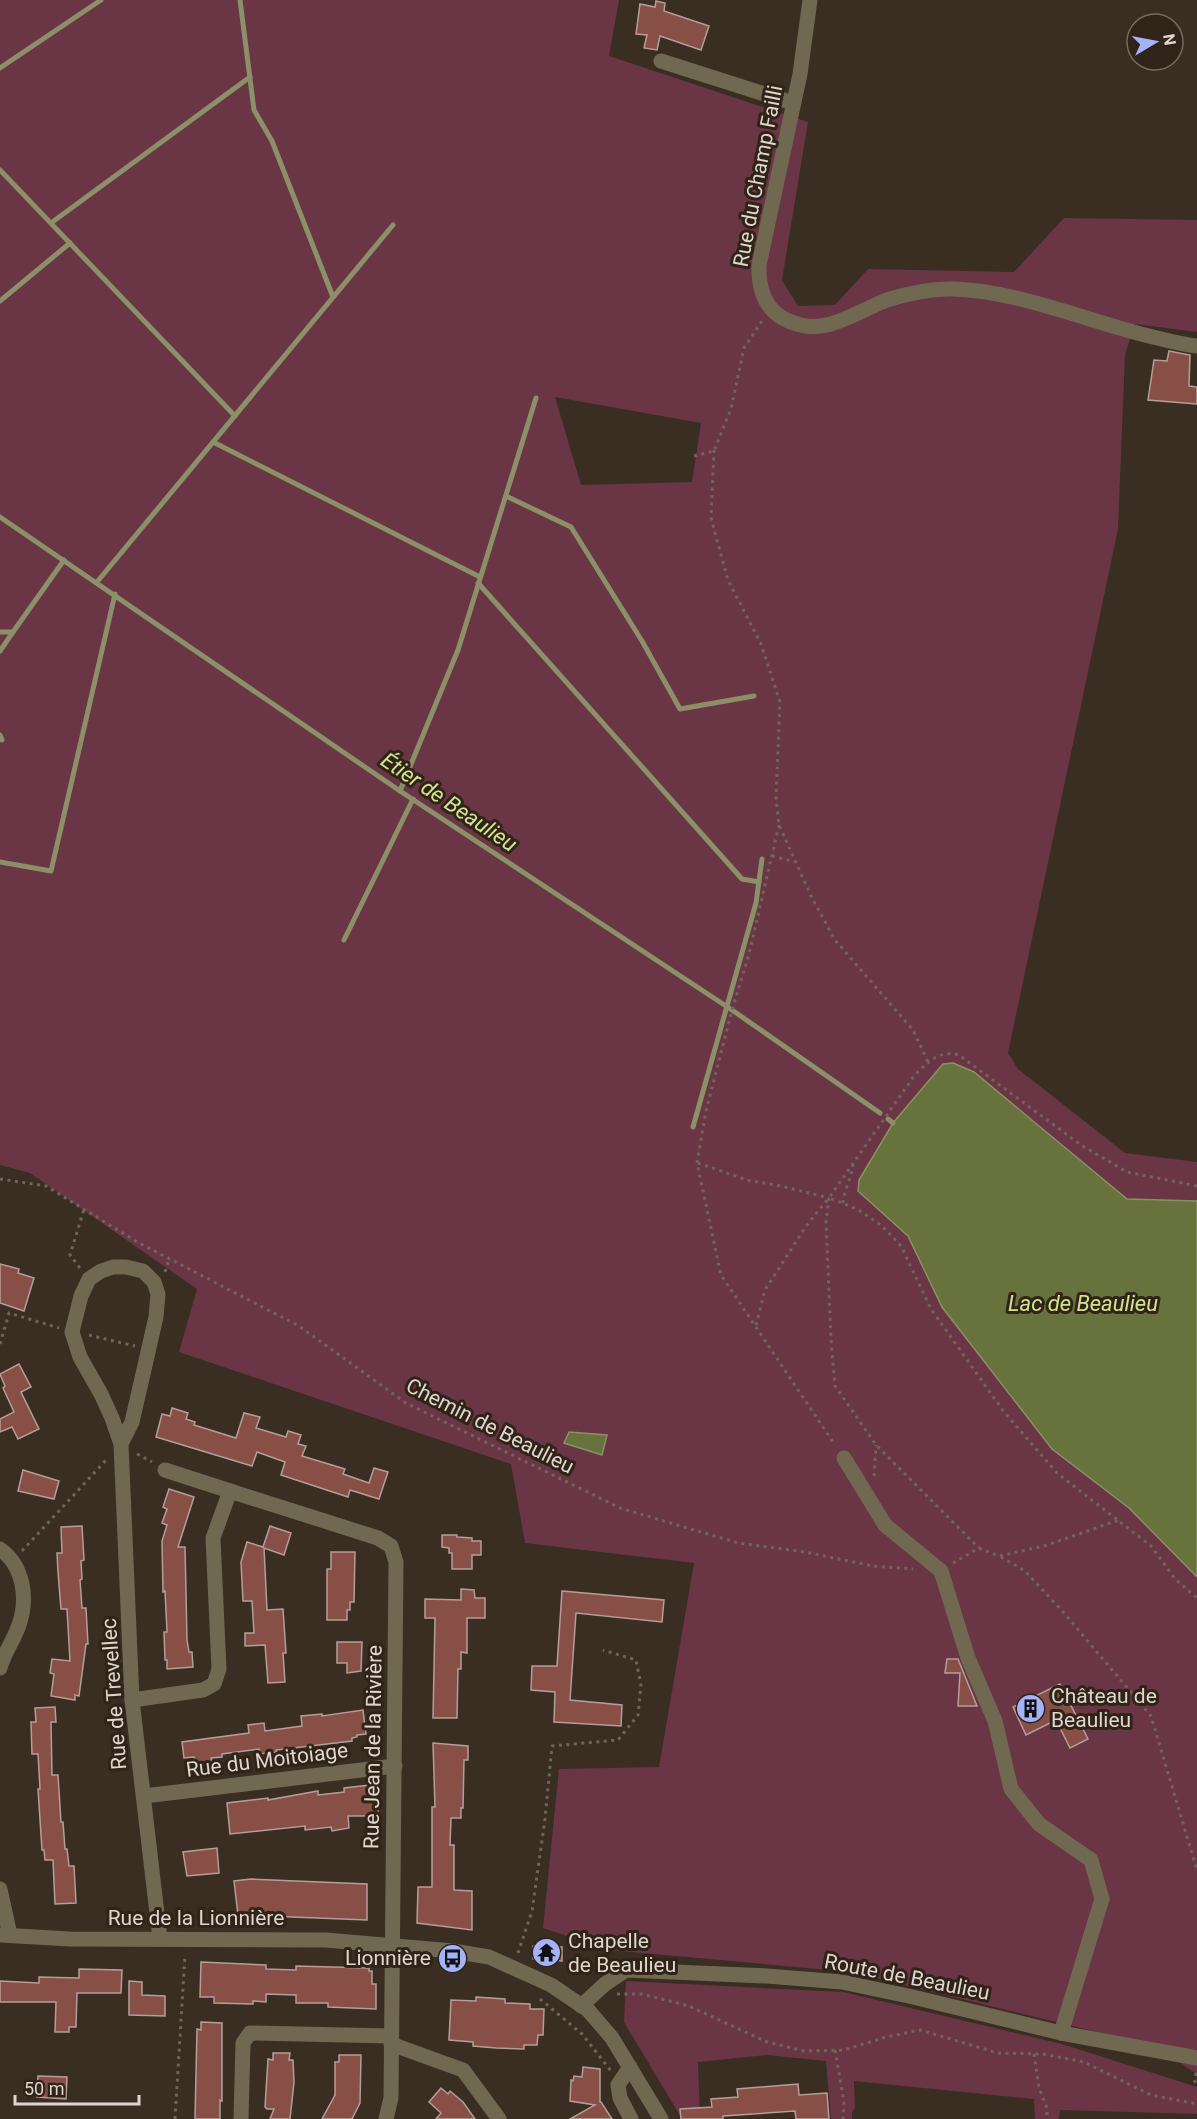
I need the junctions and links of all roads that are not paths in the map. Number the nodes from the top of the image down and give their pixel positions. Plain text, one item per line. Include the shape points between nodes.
1 (810, 0) edge
2 (661, 61) dead end
3 (793, 103) junction
4 (1197, 346) edge
5 (121, 1444) junction
6 (844, 1458) road end
7 (165, 1470) road end
8 (230, 1491) junction
9 (0, 1549) edge
10 (0, 1668) edge
11 (132, 1700) junction
12 (395, 1766) junction
13 (144, 1796) junction
14 (0, 1888) edge
15 (5, 1935) edge
16 (160, 1939) junction
17 (392, 1945) junction
18 (581, 2006) junction
19 (1061, 2033) junction
20 (391, 2040) junction
21 (1197, 2058) edge
22 (630, 2067) junction
23 (241, 2119) edge
24 (386, 2119) edge
25 (499, 2119) edge
26 (631, 2119) edge
27 (661, 2119) edge

1 - 3 street, Rue du Champ Failli
2 - 3 street
3 - 4 street, Rue du Champ Failli via 758,280 770,309 791,322 824,325 915,292 968,289
5 - 5 street, Rue de Trevellec via 132,1422 158,1294 144,1271 126,1266 112,1267 89,1279 72,1332
5 - 11 street, Rue de Trevellec
6 - 19 street via 885,1525 941,1571 968,1658 995,1721 1011,1789 1039,1824 1091,1860 1102,1899
7 - 8 street, Rue Jean de la Rivière
8 - 11 street via 213,1538 219,1669 214,1684 203,1690
8 - 12 street, Rue Jean de la Rivière via 378,1538 391,1546 396,1562
9 - 10 street via 10,1556 22,1580 24,1605 19,1627
11 - 13 street, Rue de Trevellec
12 - 13 street, Rue du Moitoiage
12 - 17 street, Rue Jean de la Rivière
13 - 16 street, Rue de Trevellec
14 - 15 street
15 - 16 street, Rue de la Lionnière
16 - 17 street, Rue de la Lionnière via 326,1940
17 - 18 street, Rue de la Lionnière via 489,1957 551,1984
17 - 20 street, Rue Jean de la Rivière
18 - 19 street, Route de Beaulieu via 626,1970 767,1976 842,1982
18 - 22 street, Rue de la Lionnière via 612,2038
19 - 21 street, Route de Beaulieu
20 - 23 street via 250,2033 243,2043
20 - 24 street, Rue Jean de la Rivière via 391,2098
20 - 25 street via 464,2070
22 - 26 street via 618,2085
22 - 27 street, Rue de la Lionnière

